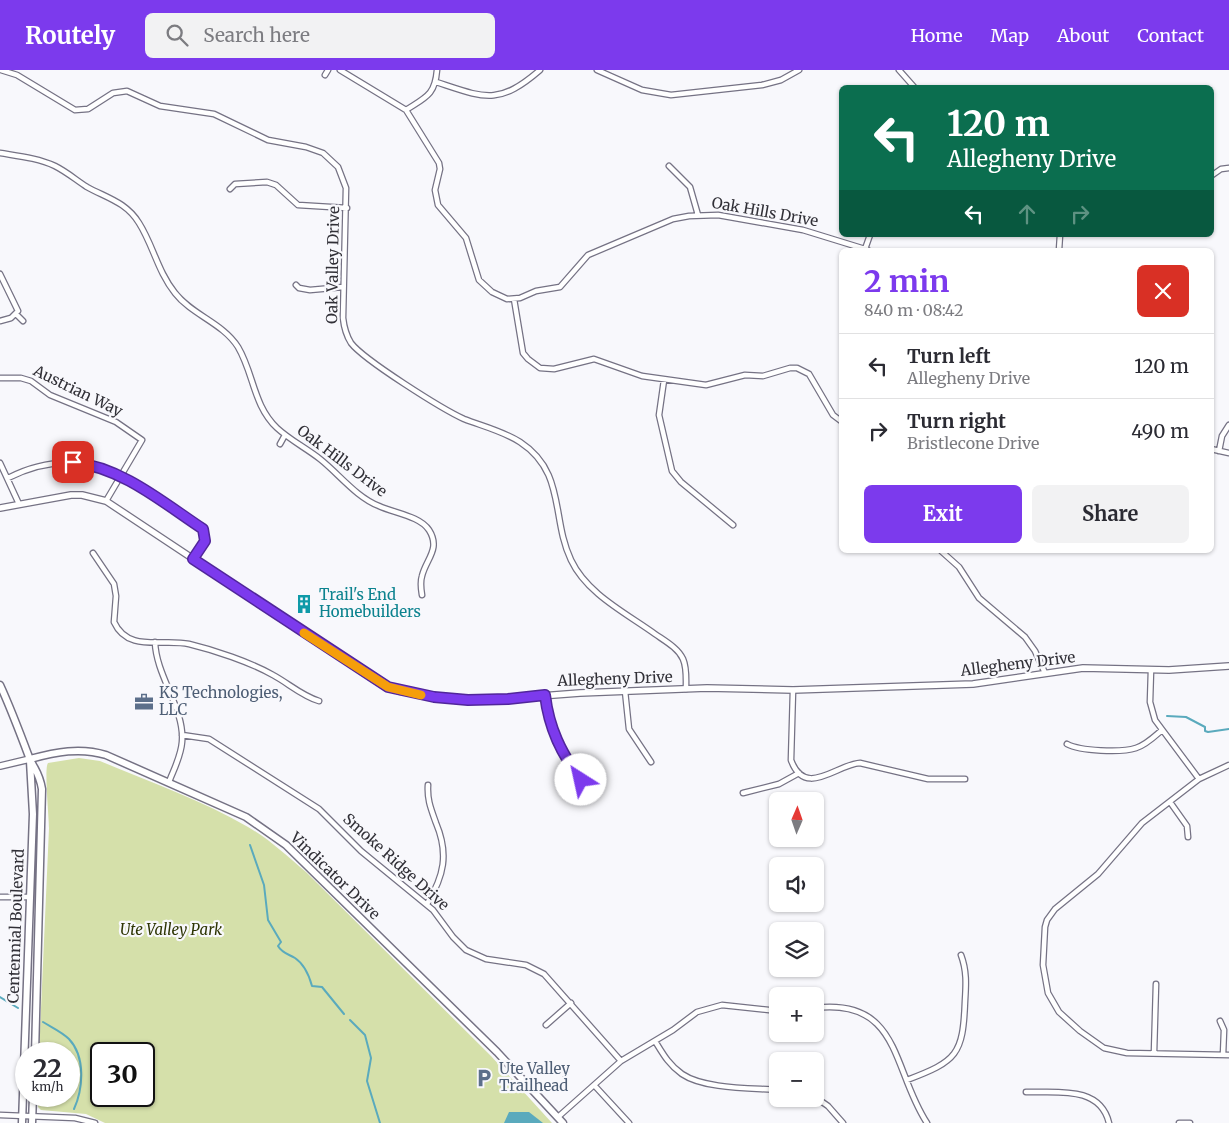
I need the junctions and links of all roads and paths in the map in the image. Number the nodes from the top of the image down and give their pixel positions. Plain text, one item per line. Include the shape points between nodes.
1 (1, 70) edge
2 (328, 70) edge
3 (340, 70) edge
4 (437, 70) edge
5 (540, 70) edge
6 (597, 70) edge
7 (799, 70) edge
8 (899, 70) edge
9 (325, 75) dead end
10 (436, 82) junction
11 (912, 85) edge
12 (406, 110) junction
13 (0, 153) edge
14 (669, 166) dead end
15 (1229, 168) edge
16 (1214, 174) edge
17 (230, 189) dead end
18 (347, 208) junction
19 (698, 214) junction
20 (864, 248) edge
21 (0, 274) edge
22 (296, 285) dead end
23 (343, 287) junction
24 (514, 299) junction
25 (16, 314) junction
26 (0, 321) edge
27 (23, 321) dead end
28 (0, 378) edge
29 (664, 380) junction
30 (839, 420) edge
31 (1229, 425) edge
32 (285, 434) junction
33 (280, 444) dead end
34 (1214, 449) edge
35 (1219, 450) junction
36 (1229, 453) edge
37 (0, 463) edge
38 (121, 475) junction
39 (8, 478) junction
40 (106, 501) junction
41 (18, 504) junction
42 (0, 508) edge
43 (733, 525) dead end
44 (93, 553) dead end
45 (943, 553) edge
46 (193, 559) junction
47 (422, 595) dead end
48 (155, 642) junction
49 (1229, 666) edge
50 (1151, 670) junction
51 (1045, 673) junction
52 (0, 685) edge
53 (686, 689) junction
54 (793, 690) junction
55 (625, 691) junction
56 (545, 695) junction
57 (319, 701) dead end
58 (1162, 730) junction
59 (182, 735) junction
60 (1067, 744) dead end
61 (30, 759) junction
62 (651, 762) dead end
63 (1229, 765) edge
64 (0, 766) edge
65 (799, 773) junction
66 (1199, 779) junction
67 (581, 780) dead end
68 (965, 780) dead end
69 (169, 782) junction
70 (428, 785) dead end
71 (743, 793) dead end
72 (1170, 802) junction
73 (1188, 837) dead end
74 (0, 897) edge
75 (30, 897) junction
76 (427, 904) junction
77 (961, 955) dead end
78 (1156, 984) dead end
79 (571, 1003) junction
80 (824, 1008) edge
81 (769, 1010) edge
82 (1220, 1021) dead end
83 (546, 1025) dead end
84 (655, 1041) junction
85 (35, 1042) edge
86 (1154, 1053) junction
87 (1223, 1055) junction
88 (1229, 1055) edge
89 (621, 1061) junction
90 (907, 1080) junction
91 (594, 1085) junction
92 (769, 1089) edge
93 (1026, 1092) dead end
94 (824, 1103) edge
95 (32, 1107) edge
96 (0, 1114) edge
97 (22, 1115) junction
98 (32, 1115) junction
99 (558, 1117) junction
100 (22, 1123) edge
101 (32, 1123) edge
102 (95, 1123) edge
103 (563, 1123) edge
104 (629, 1123) edge
105 (843, 1123) edge
106 (927, 1123) edge
107 (1109, 1123) edge
108 (1179, 1123) edge
109 (1190, 1123) edge

1 - 18 street, Oak Valley Drive via 25,79 75,110 88,109 113,93 127,90 160,106 214,114 268,140 314,149 338,167 346,188
2 - 9 street
3 - 12 street
4 - 10 street
5 - 10 street via 516,89 497,96 472,94
6 - 7 street via 642,90 671,95 767,84
8 - 11 street
10 - 12 street via 428,96
12 - 24 street via 439,163 435,198 441,212 466,238 479,280 492,292
13 - 32 street, Oak Hills Drive via 53,165 86,186 116,199 132,213 144,231 162,275 182,302 233,341 246,364 261,408
14 - 19 street via 690,187
15 - 16 street
17 - 18 street via 235,184 267,182 276,185 304,207
18 - 23 street, Oak Valley Drive
19 - 20 street, Oak Hills Drive via 718,214 803,230
19 - 24 street, Oak Hills Drive via 673,220 588,255 560,287
21 - 25 street via 18,310
22 - 23 street via 310,290
23 - 53 street, Oak Valley Drive via 345,332 358,351 440,406 511,437 538,457 553,484 566,550 575,568 597,593 676,650 686,667
24 - 29 street via 521,344 528,359 540,368 554,369 594,359 634,374
25 - 26 street
25 - 27 street
28 - 38 street, Austrian Way via 21,378 31,382 61,400 116,422 142,440
29 - 30 street via 706,385 745,375 763,376 797,368 809,374 833,415
29 - 43 street via 659,415 672,471
31 - 35 street
32 - 33 street, Oak Hills Drive
32 - 47 street, Oak Hills Drive via 367,500 428,528 434,547 422,575
34 - 35 street
35 - 36 street
37 - 39 street
38 - 39 street via 90,464 55,462
38 - 40 street
38 - 46 street via 203,529 205,541
39 - 41 street
40 - 41 street, Allegheny Drive via 76,495
40 - 46 street, Allegheny Drive
41 - 42 street, Allegheny Drive
44 - 48 street via 114,584 113,617 117,628 133,641
45 - 51 street via 955,563 979,598 1025,637
46 - 56 street, Allegheny Drive via 388,687 468,700
48 - 57 street via 192,645 255,667 308,698
48 - 59 street via 157,659
49 - 50 street, Allegheny Drive
50 - 51 street, Allegheny Drive via 1083,668
50 - 58 street via 1151,710
51 - 54 street, Allegheny Drive via 973,684
52 - 61 main road, Centennial Boulevard
53 - 54 street, Allegheny Drive
53 - 55 street, Allegheny Drive
54 - 65 street via 791,754
55 - 56 street, Allegheny Drive
55 - 62 street via 628,729
56 - 67 street via 556,743
58 - 60 street via 1143,745 1130,750 1076,749
58 - 66 street
59 - 69 street via 178,759
59 - 76 street, Smoke Ridge Drive via 209,739 318,809 361,851
61 - 64 street
61 - 69 main road, Vindicator Drive via 69,751 90,751
61 - 75 main road, Centennial Boulevard via 33,814
61 - 85 main road, Centennial Boulevard via 39,772 43,814
63 - 66 street
65 - 68 street via 817,779 860,763 928,778
65 - 71 street via 779,784
66 - 72 street
69 - 99 main road, Vindicator Drive via 246,817 286,845 497,1052
70 - 76 street via 427,798 443,842 444,861 441,879
72 - 73 street via 1187,826
72 - 86 street via 1142,823 1098,874 1055,908 1047,920 1043,965 1048,993 1067,1020 1104,1048 1127,1053
74 - 75 street
75 - 97 main road, Centennial Boulevard
76 - 79 street, Smoke Ridge Drive via 466,950 486,959 536,969 551,979
77 - 90 street via 966,969 964,1032 959,1046 941,1066
78 - 86 street
79 - 83 street
79 - 89 street, Smoke Ridge Drive
80 - 90 street via 846,1008 874,1020 888,1035
81 - 84 street via 714,1006 697,1012
82 - 87 street via 1224,1030
84 - 89 street
84 - 92 street via 670,1064 696,1081
86 - 87 street
87 - 88 street
89 - 91 street
90 - 106 street
91 - 99 street
91 - 104 street
93 - 107 street via 1086,1095 1099,1104
94 - 105 street
95 - 98 main road
96 - 97 street
97 - 98 street
97 - 100 main road, Centennial Boulevard
98 - 101 main road
98 - 102 street
99 - 103 main road, Vindicator Drive
108 - 109 street

